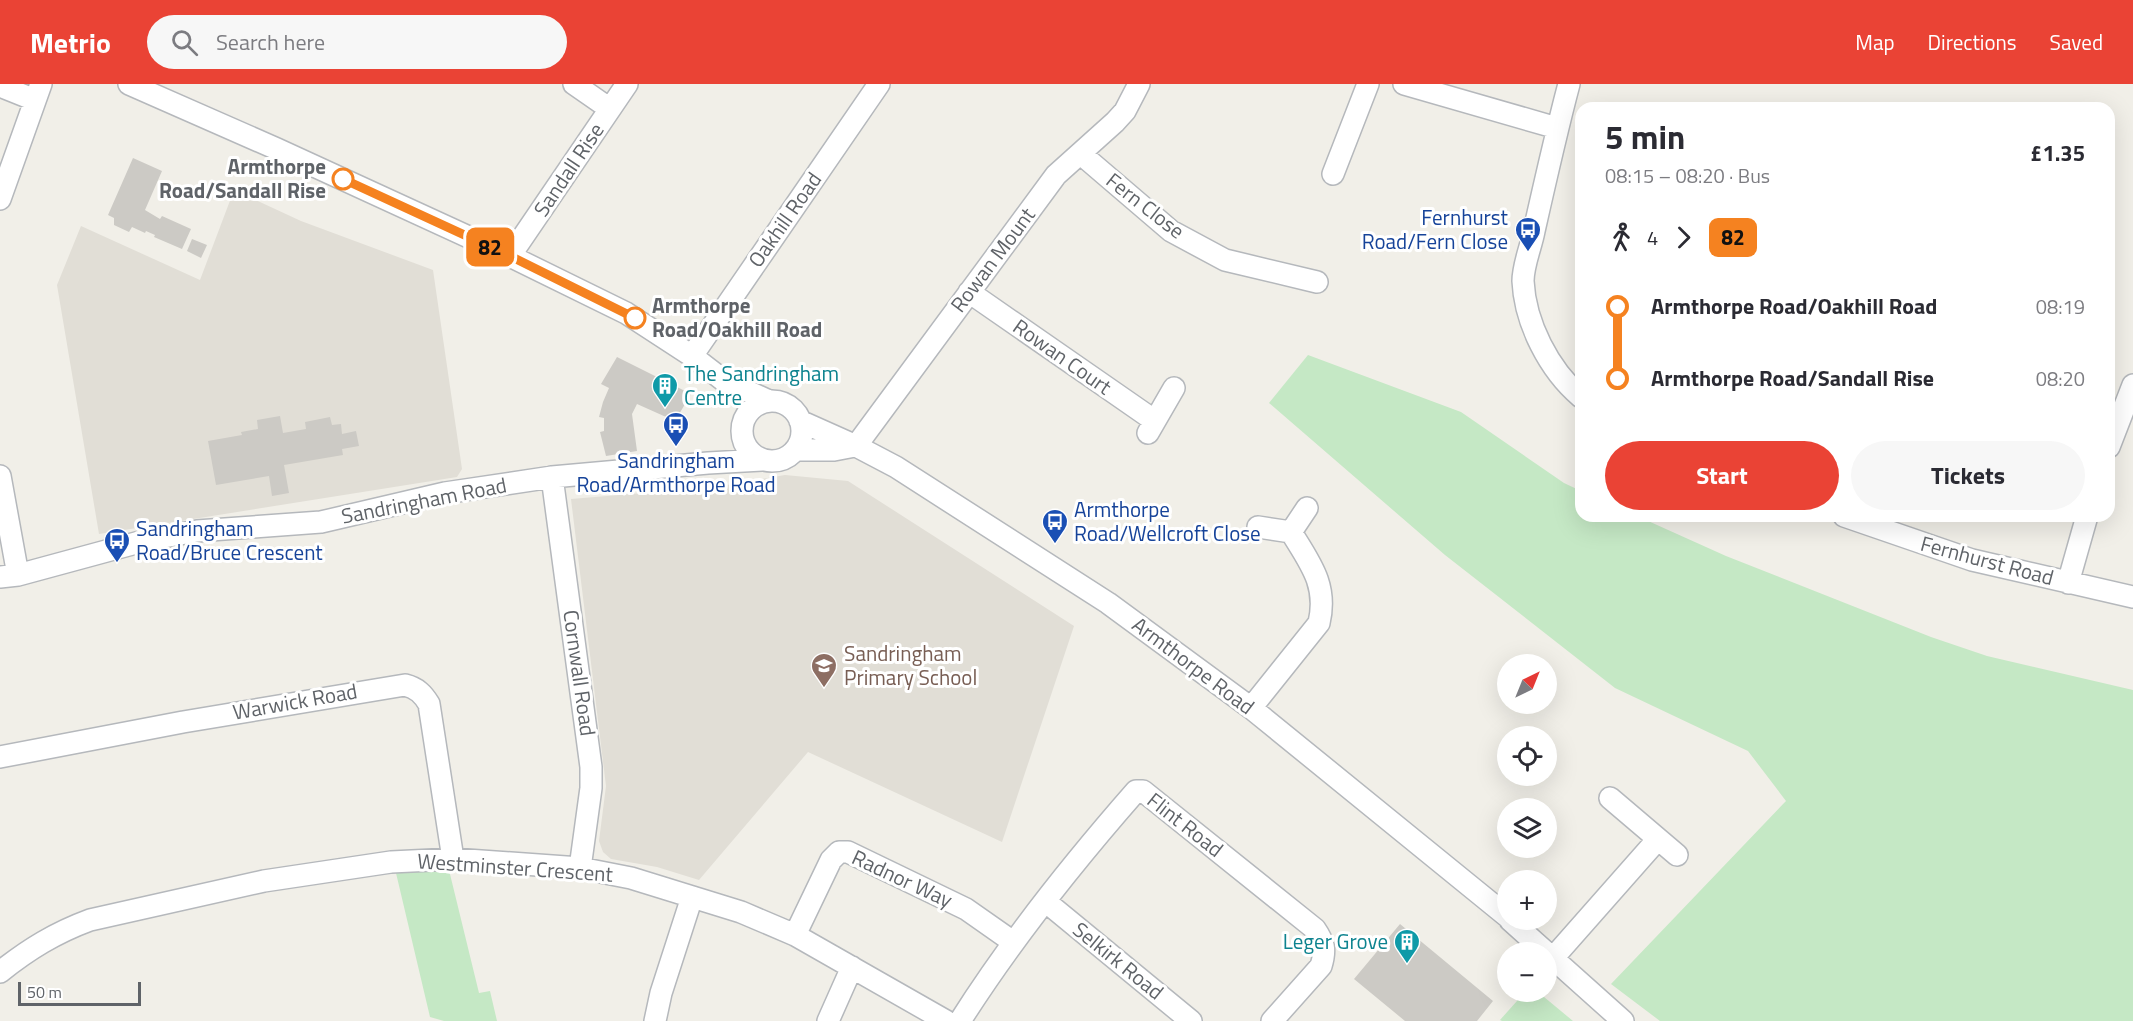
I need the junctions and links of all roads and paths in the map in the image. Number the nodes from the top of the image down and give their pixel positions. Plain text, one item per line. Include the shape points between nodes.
1 (129, 84) edge
2 (574, 84) edge
3 (627, 84) edge
4 (879, 84) edge
5 (1139, 84) edge
6 (1368, 84) edge
7 (1404, 84) edge
8 (1569, 84) edge
9 (0, 86) edge
10 (38, 92) edge
11 (170, 92) edge
12 (610, 109) junction
13 (1557, 129) junction
14 (1081, 154) junction
15 (1333, 174) dead end
16 (0, 199) edge
17 (510, 256) junction
18 (1317, 282) dead end
19 (969, 292) junction
20 (692, 356) junction
21 (723, 380) junction
22 (2133, 385) edge
23 (1174, 388) dead end
24 (1575, 392) edge
25 (769, 401) junction
26 (800, 421) junction
27 (742, 430) junction
28 (2115, 432) edge
29 (856, 446) junction
30 (795, 450) junction
31 (762, 460) junction
32 (708, 463) junction
33 (0, 476) edge
34 (552, 477) junction
35 (1307, 508) dead end
36 (1879, 522) edge
37 (2085, 522) edge
38 (1897, 525) edge
39 (1258, 527) dead end
40 (1291, 532) junction
41 (9, 576) edge
42 (2068, 583) junction
43 (2133, 597) edge
44 (1251, 708) junction
45 (0, 757) edge
46 (1610, 798) dead end
47 (1658, 839) junction
48 (1677, 855) dead end
49 (453, 859) junction
50 (580, 868) junction
51 (692, 897) junction
52 (1045, 901) junction
53 (1497, 908) edge
54 (1522, 930) edge
55 (795, 935) junction
56 (1012, 942) junction
57 (1535, 942) edge
58 (1557, 953) edge
59 (1557, 962) edge
60 (852, 967) junction
61 (0, 972) edge
62 (655, 1021) edge
63 (828, 1021) edge
64 (946, 1021) edge
65 (960, 1021) edge
66 (1191, 1021) edge
67 (1272, 1021) edge
68 (1623, 1021) edge

1 - 11 street
2 - 12 street
3 - 12 street, Sandall Rise
4 - 20 street, Oakhill Road
5 - 14 street, Rowan Mount via 1125,111
6 - 15 street
7 - 13 street
8 - 13 street
9 - 10 street
10 - 16 street
11 - 17 street
12 - 17 street, Sandall Rise
13 - 24 street via 1523,278 1526,307 1534,329 1550,361
14 - 18 street, Fern Close via 1171,231 1225,260
14 - 19 street, Rowan Mount via 1056,175
17 - 20 street via 626,313
19 - 23 street, Rowan Court via 1152,427
19 - 29 street, Rowan Mount
20 - 21 street
21 - 25 street
21 - 27 street
22 - 28 street
25 - 26 street via 792,409
25 - 27 street via 747,414
26 - 29 street, Armthorpe Road
26 - 30 street via 801,434
27 - 31 street via 745,444
27 - 32 street
29 - 30 street
29 - 44 street, Armthorpe Road via 896,467 1108,603
30 - 31 street via 775,461
31 - 32 street, Sandringham Road
32 - 34 street, Sandringham Road
33 - 41 street
34 - 41 street, Sandringham Road via 445,494 321,522 197,531 147,540
34 - 50 street, Cornwall Road via 591,767
35 - 40 street
36 - 38 street, Fernhurst Road
37 - 42 street
38 - 42 street, Fernhurst Road via 1972,560
39 - 40 street
40 - 44 street via 1323,594 1321,616 1319,624
42 - 43 street, Fernhurst Road
44 - 53 street, Armthorpe Road
45 - 49 street, Warwick Road via 405,685 423,695 429,704
46 - 47 street
47 - 48 street
47 - 58 street
49 - 50 street, Westminster Crescent
49 - 61 street, Westminster Crescent via 392,862 291,876 90,920 60,931
50 - 51 street, Westminster Crescent via 631,878
51 - 55 street, Westminster Crescent
51 - 62 street
52 - 56 street, Flint Road
52 - 66 street, Selkirk Road
52 - 67 street, Flint Road via 1136,791 1143,791 1321,938 1321,966
54 - 57 street, Armthorpe Road
55 - 56 street, Radnor Way via 831,860 839,852 848,852 966,909
55 - 60 street, Westminster Crescent
56 - 65 street, Flint Road
59 - 68 street, Armthorpe Road
60 - 63 street
60 - 64 street, Westminster Crescent

